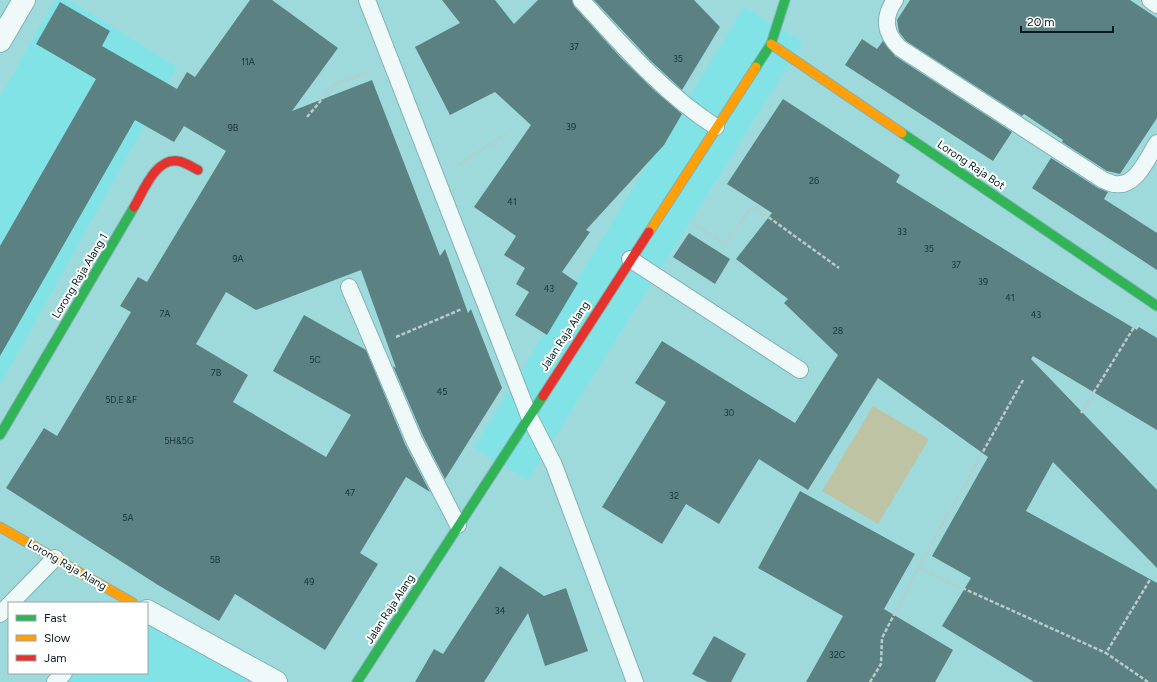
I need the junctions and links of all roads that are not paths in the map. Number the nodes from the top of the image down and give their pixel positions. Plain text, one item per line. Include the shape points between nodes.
1 (24, 0) edge
2 (367, 0) edge
3 (581, 0) edge
4 (785, 0) edge
5 (895, 0) edge
6 (1150, 0) edge
7 (1157, 5) edge
8 (0, 42) edge
9 (771, 44) junction
10 (716, 127) junction
11 (1157, 143) edge
12 (198, 170) dead end
13 (630, 259) junction
14 (350, 287) dead end
15 (1153, 304) edge
16 (800, 370) dead end
17 (529, 416) junction
18 (0, 435) edge
19 (458, 525) junction
20 (0, 527) edge
21 (55, 558) junction
22 (12, 602) edge
23 (131, 602) edge
24 (8, 606) edge
25 (148, 612) edge
26 (0, 614) edge
27 (63, 674) edge
28 (55, 682) edge
29 (276, 682) edge
30 (357, 682) edge
31 (635, 682) edge

1 - 8 street
2 - 17 lane
3 - 10 lane via 632,56 695,114
4 - 9 street, Jalan Raja Alang
5 - 11 lane via 886,21 887,30 900,48 1103,180 1115,184 1126,183 1137,176
6 - 7 lane
9 - 10 street, Jalan Raja Alang
9 - 15 street, Lorong Raja Bot
10 - 13 street, Jalan Raja Alang
12 - 18 street, Lorong Raja Alang 1 via 179,160 169,160 158,167
13 - 16 lane
13 - 17 street, Jalan Raja Alang
14 - 19 lane via 414,440
17 - 19 street, Jalan Raja Alang
17 - 31 lane via 554,465
19 - 30 street, Jalan Raja Alang
20 - 21 street, Lorong Raja Alang
21 - 22 lane
21 - 23 street, Lorong Raja Alang
24 - 26 lane
25 - 29 street, Lorong Raja Alang
27 - 28 lane

